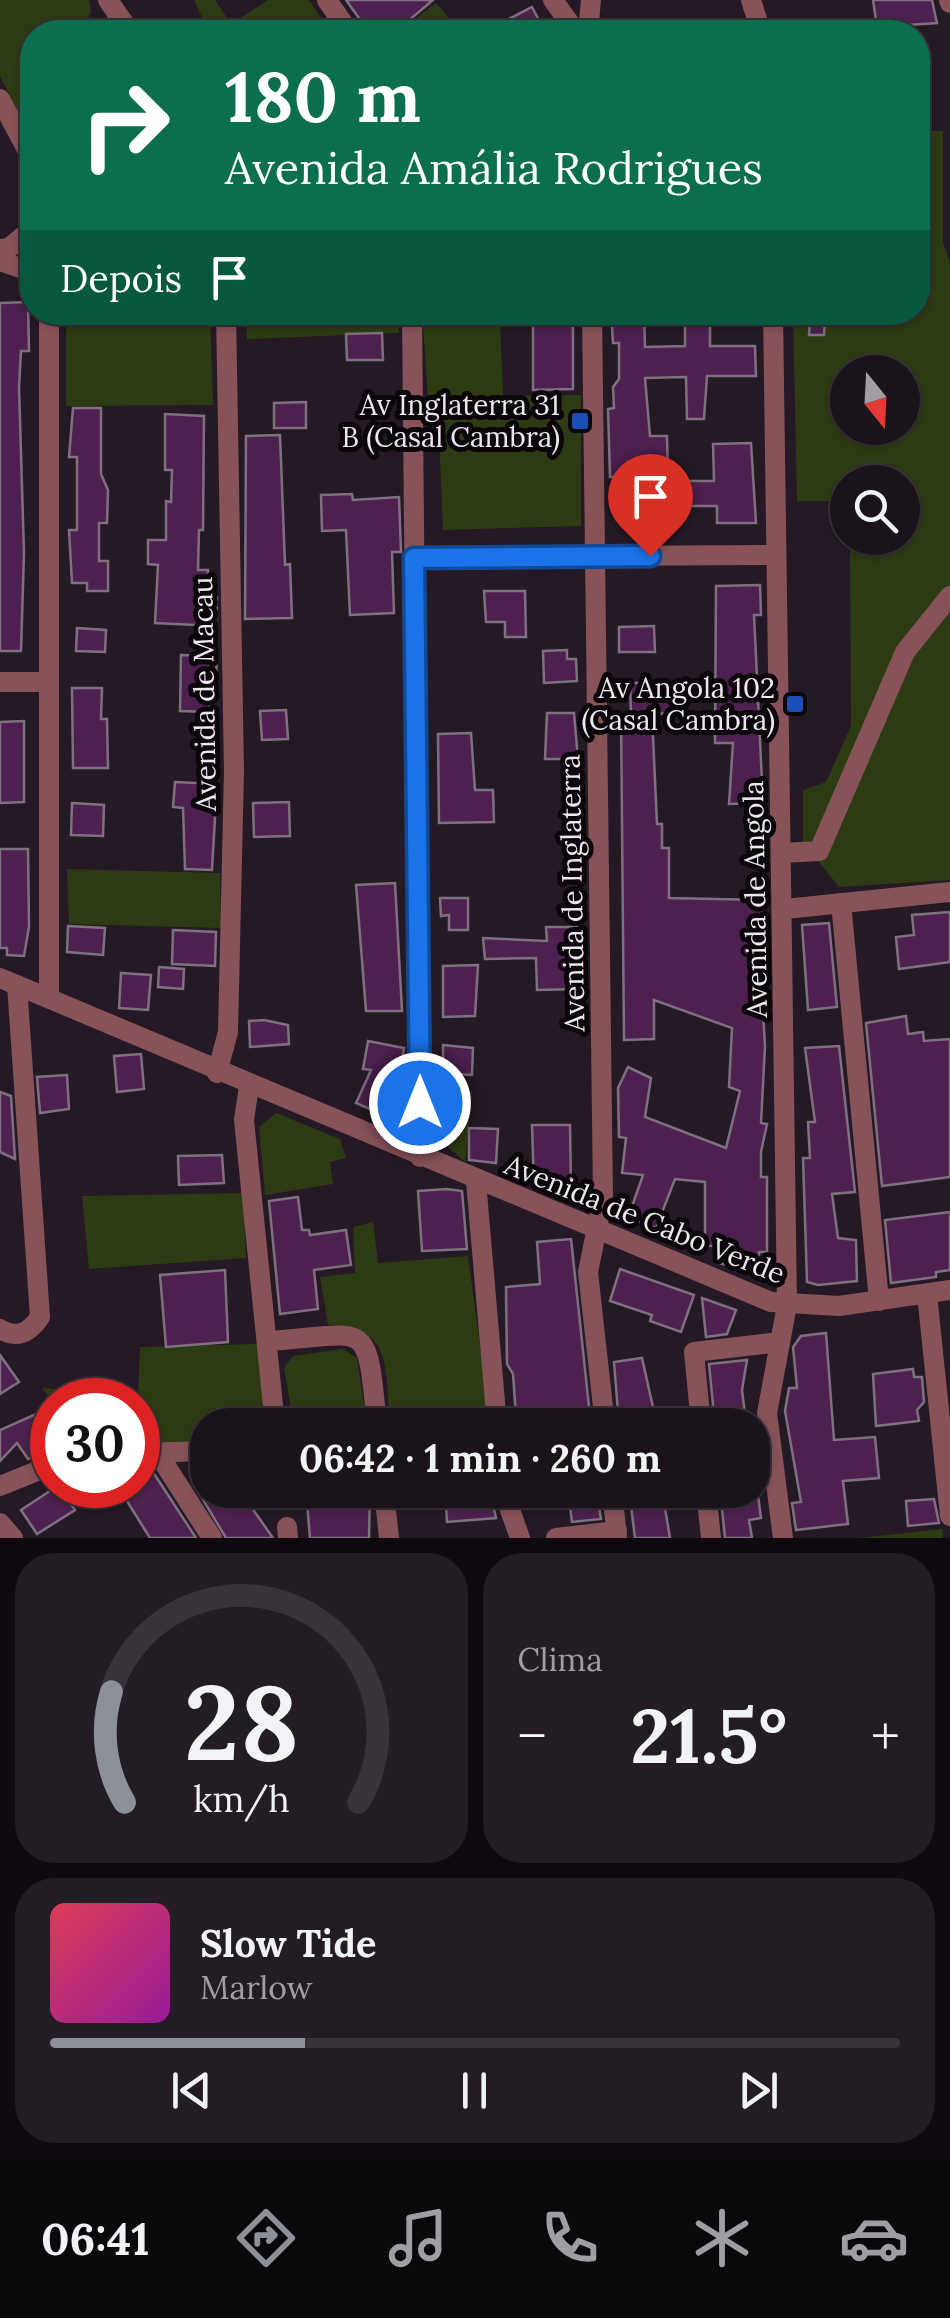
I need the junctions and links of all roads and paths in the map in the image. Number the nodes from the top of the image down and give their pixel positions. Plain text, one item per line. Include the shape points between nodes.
1 (0, 100) edge
2 (20, 137) edge
3 (49, 325) edge
4 (226, 325) edge
5 (412, 325) edge
6 (592, 325) edge
7 (772, 325) edge
8 (596, 556) junction
9 (775, 556) junction
10 (414, 558) junction
11 (950, 596) edge
12 (0, 682) edge
13 (49, 682) junction
14 (782, 853) junction
15 (950, 892) edge
16 (842, 904) junction
17 (785, 909) junction
18 (9, 982) edge
19 (49, 998) junction
20 (217, 1073) junction
21 (249, 1086) junction
22 (420, 1157) junction
23 (476, 1181) junction
24 (598, 1232) junction
25 (950, 1290) edge
26 (927, 1294) junction
27 (879, 1301) junction
28 (787, 1305) junction
29 (6, 1332) edge
30 (268, 1340) junction
31 (780, 1342) junction
32 (274, 1408) edge
33 (376, 1408) edge
34 (496, 1408) edge
35 (603, 1408) edge
36 (699, 1408) edge
37 (190, 1451) edge
38 (160, 1452) edge
39 (160, 1468) edge
40 (30, 1474) edge
41 (0, 1486) edge
42 (386, 1508) edge
43 (509, 1508) edge
44 (614, 1508) edge
45 (708, 1508) edge
46 (950, 1516) edge
47 (0, 1523) edge
48 (617, 1535) edge
49 (13, 1538) edge
50 (212, 1538) edge
51 (389, 1538) edge
52 (520, 1538) edge
53 (556, 1538) edge
54 (711, 1538) edge
55 (782, 1538) edge

1 - 2 street
3 - 13 street
4 - 20 street, Avenida de Macau via 234,771 228,1032
5 - 10 street
6 - 8 street, Avenida de Inglaterra
7 - 9 street, Avenida de Angola
8 - 9 street
8 - 10 street
8 - 24 street, Avenida de Inglaterra via 603,1198
9 - 14 street, Avenida de Angola
10 - 22 street
11 - 14 street via 906,652 819,852
12 - 13 street
13 - 19 street
14 - 17 street, Avenida de Angola
15 - 16 street
16 - 17 street
16 - 27 street
17 - 28 street, Avenida de Angola
18 - 19 street, Avenida de Cabo Verde
18 - 29 street via 40,1317 23,1334
19 - 20 street, Avenida de Cabo Verde
20 - 21 street, Avenida de Cabo Verde
21 - 22 street, Avenida de Cabo Verde
21 - 30 street via 244,1120
22 - 23 street, Avenida de Cabo Verde
23 - 24 street, Avenida de Cabo Verde
23 - 34 street
24 - 28 street, Avenida de Cabo Verde
24 - 35 street, Avenida de Inglaterra via 588,1272
25 - 26 street, Avenida de Cabo Verde
26 - 27 street, Avenida de Cabo Verde
26 - 46 street
27 - 28 street, Avenida de Cabo Verde
28 - 31 street, Avenida de Angola
30 - 32 street
30 - 33 street via 348,1334 360,1339 370,1351
31 - 36 street via 694,1352
31 - 55 street, Avenida de Angola via 767,1414
37 - 38 street
39 - 50 street
40 - 41 street
42 - 51 street
43 - 52 street
44 - 48 street
45 - 54 street
47 - 49 street
48 - 53 street

